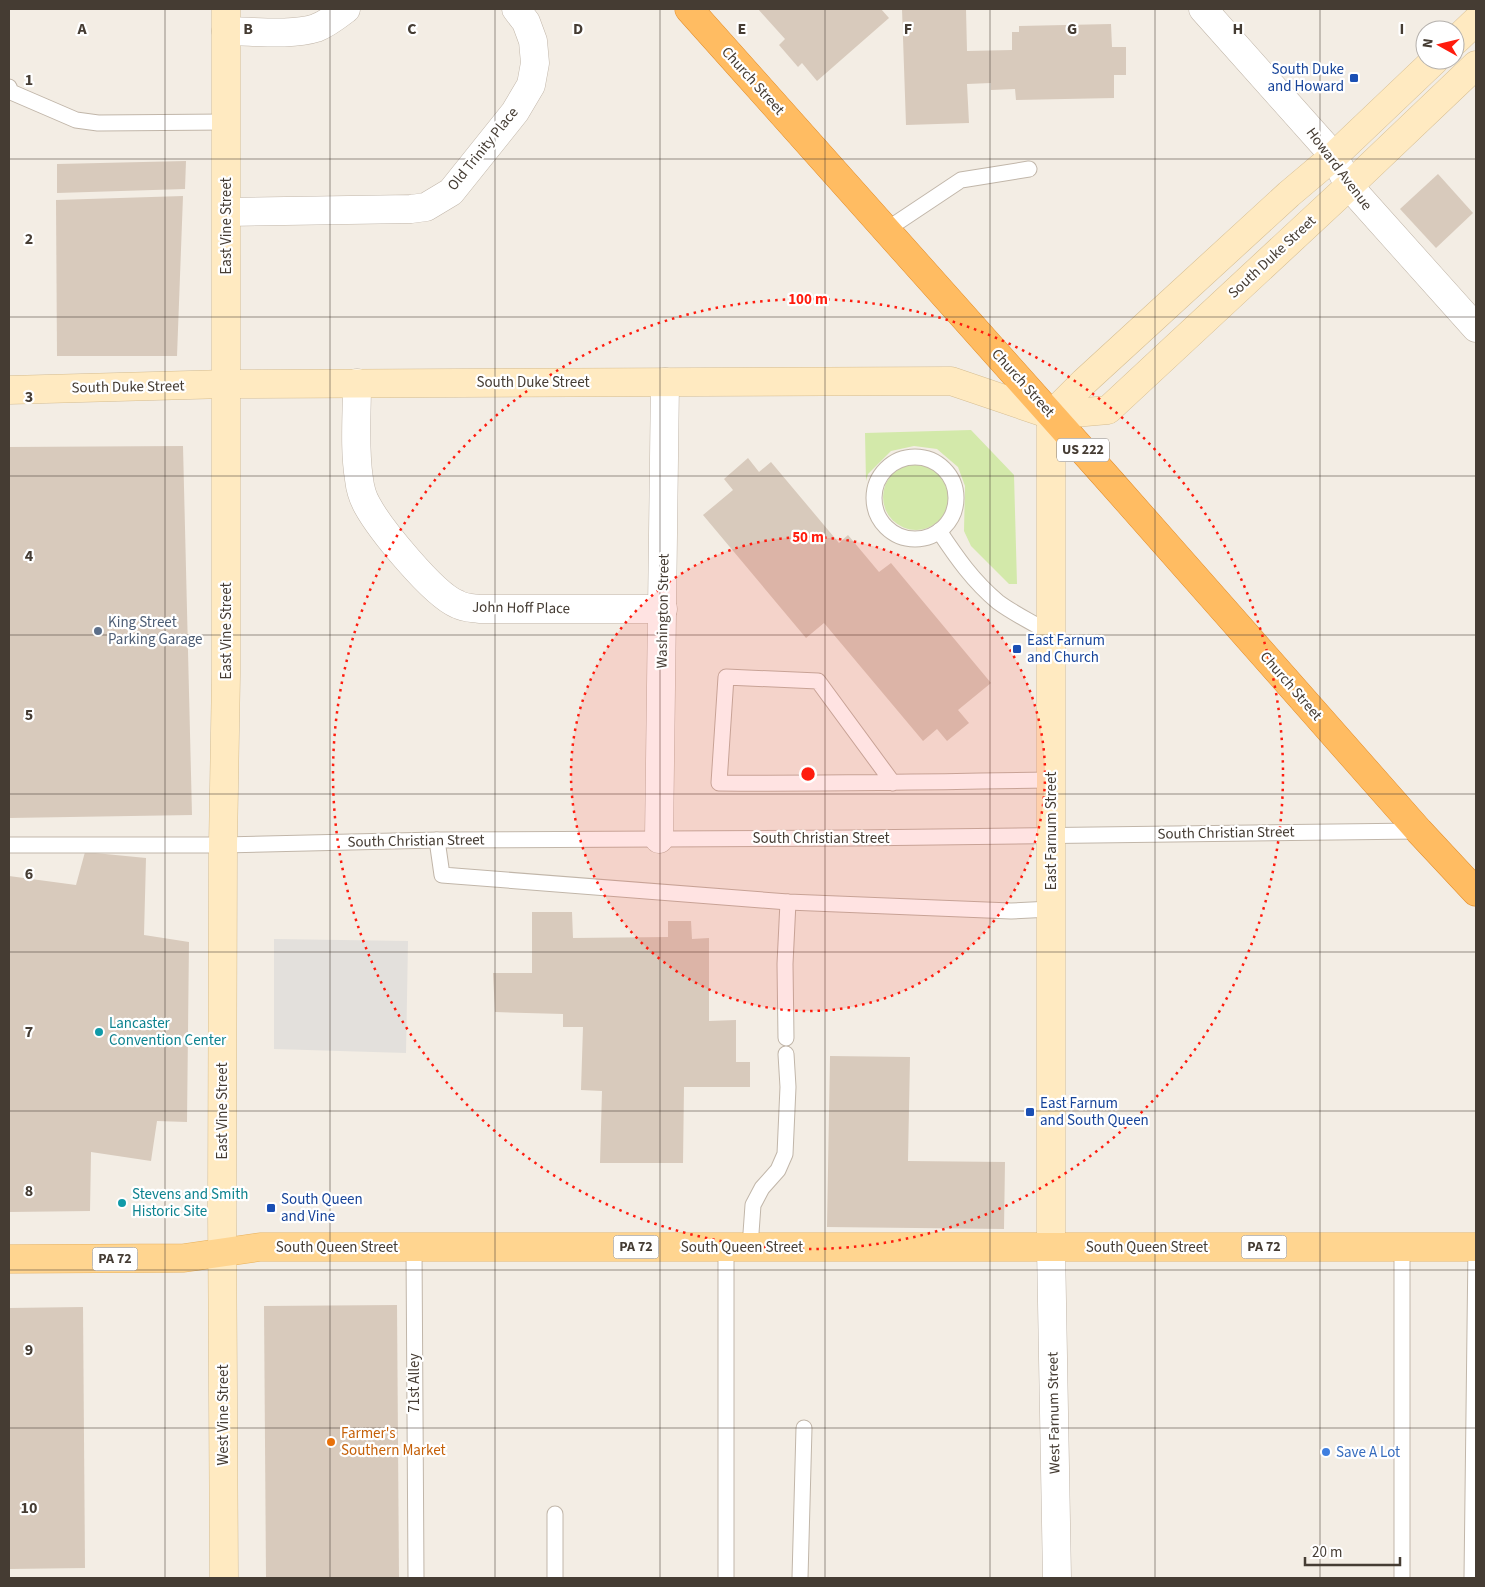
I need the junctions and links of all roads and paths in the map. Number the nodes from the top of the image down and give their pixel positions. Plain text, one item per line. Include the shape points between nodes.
1 (346, 9) edge
2 (516, 9) edge
3 (689, 9) edge
4 (1202, 9) edge
5 (226, 20) edge
6 (1476, 21) edge
7 (1465, 31) edge
8 (1476, 65) edge
9 (1424, 70) edge
10 (9, 87) edge
11 (226, 122) junction
12 (1334, 156) junction
13 (1029, 169) dead end
14 (1349, 186) junction
15 (227, 212) junction
16 (886, 230) junction
17 (1476, 328) edge
18 (665, 382) junction
19 (357, 383) junction
20 (226, 384) junction
21 (9, 390) edge
22 (1051, 415) junction
23 (939, 531) junction
24 (663, 609) junction
25 (1051, 634) junction
26 (1051, 780) junction
27 (893, 783) junction
28 (1419, 831) junction
29 (1050, 835) junction
30 (659, 839) junction
31 (437, 840) junction
32 (9, 845) edge
33 (223, 846) junction
34 (1474, 884) edge
35 (788, 902) junction
36 (1051, 909) junction
37 (786, 1038) dead end
38 (786, 1054) dead end
39 (414, 1247) junction
40 (738, 1247) junction
41 (1051, 1247) junction
42 (1402, 1247) junction
43 (1476, 1247) edge
44 (222, 1253) junction
45 (9, 1259) edge
46 (804, 1428) dead end
47 (556, 1514) dead end
48 (224, 1578) edge
49 (416, 1578) edge
50 (555, 1578) edge
51 (726, 1578) edge
52 (800, 1578) edge
53 (1057, 1578) edge
54 (1402, 1578) edge
55 (1472, 1578) edge

1 - 5 street via 318,27 301,32
2 - 15 street, Old Trinity Place via 526,22 533,41 535,63 531,86 515,112 451,192 426,207 411,209
3 - 16 highway, Church Street / US 222
4 - 12 street, Howard Avenue
5 - 11 street, East Vine Street
6 - 7 street
8 - 14 street, South Duke Street
9 - 12 street
10 - 11 lane via 11,92 76,120 98,123
11 - 15 street, East Vine Street
12 - 14 street, Howard Avenue
12 - 22 street via 1274,207
13 - 16 lane via 961,180
14 - 17 street, Howard Avenue
14 - 22 street, South Duke Street via 1108,410
15 - 20 street, East Vine Street
16 - 22 highway, Church Street / US 222
18 - 19 street, South Duke Street
18 - 22 street, South Duke Street via 952,381
18 - 24 street, Washington Street
19 - 20 street, South Duke Street
19 - 24 street, John Hoff Place via 359,480 366,503 376,520 425,578 450,600 479,609
20 - 21 street, South Duke Street
20 - 33 street, East Vine Street
22 - 25 street, East Farnum Street
22 - 28 highway, Church Street / US 222
23 - 23 lane via 955,509 954,483 947,471 937,462 911,456 886,467 878,478 874,506 888,530 913,540 927,538
23 - 25 lane via 982,588
24 - 30 street, Washington Street
25 - 26 street, East Farnum Street
26 - 27 lane
26 - 29 street, East Farnum Street
27 - 27 lane via 719,783 726,677 818,681
28 - 29 lane, South Christian Street
28 - 34 highway, Church Street / US 222
29 - 30 lane, South Christian Street
29 - 36 street, East Farnum Street
30 - 31 lane, South Christian Street
31 - 33 lane, South Christian Street
31 - 35 lane via 442,876
32 - 33 lane, South Christian Street
33 - 44 street, East Vine Street
35 - 36 lane via 1011,911
35 - 37 lane
36 - 41 street, East Farnum Street
38 - 40 lane via 785,1154 778,1170 762,1188 753,1205
39 - 40 main road, South Queen Street / PA 72
39 - 44 main road, South Queen Street / PA 72 via 260,1247
39 - 49 lane, 71st Alley
40 - 41 main road, South Queen Street / PA 72
40 - 51 lane
41 - 42 main road, South Queen Street / PA 72
41 - 53 street, West Farnum Street
42 - 43 main road, South Queen Street / PA 72
42 - 54 lane
43 - 55 lane
44 - 45 main road, South Queen Street / PA 72 via 184,1258
44 - 48 street, West Vine Street
46 - 52 lane
47 - 50 lane

